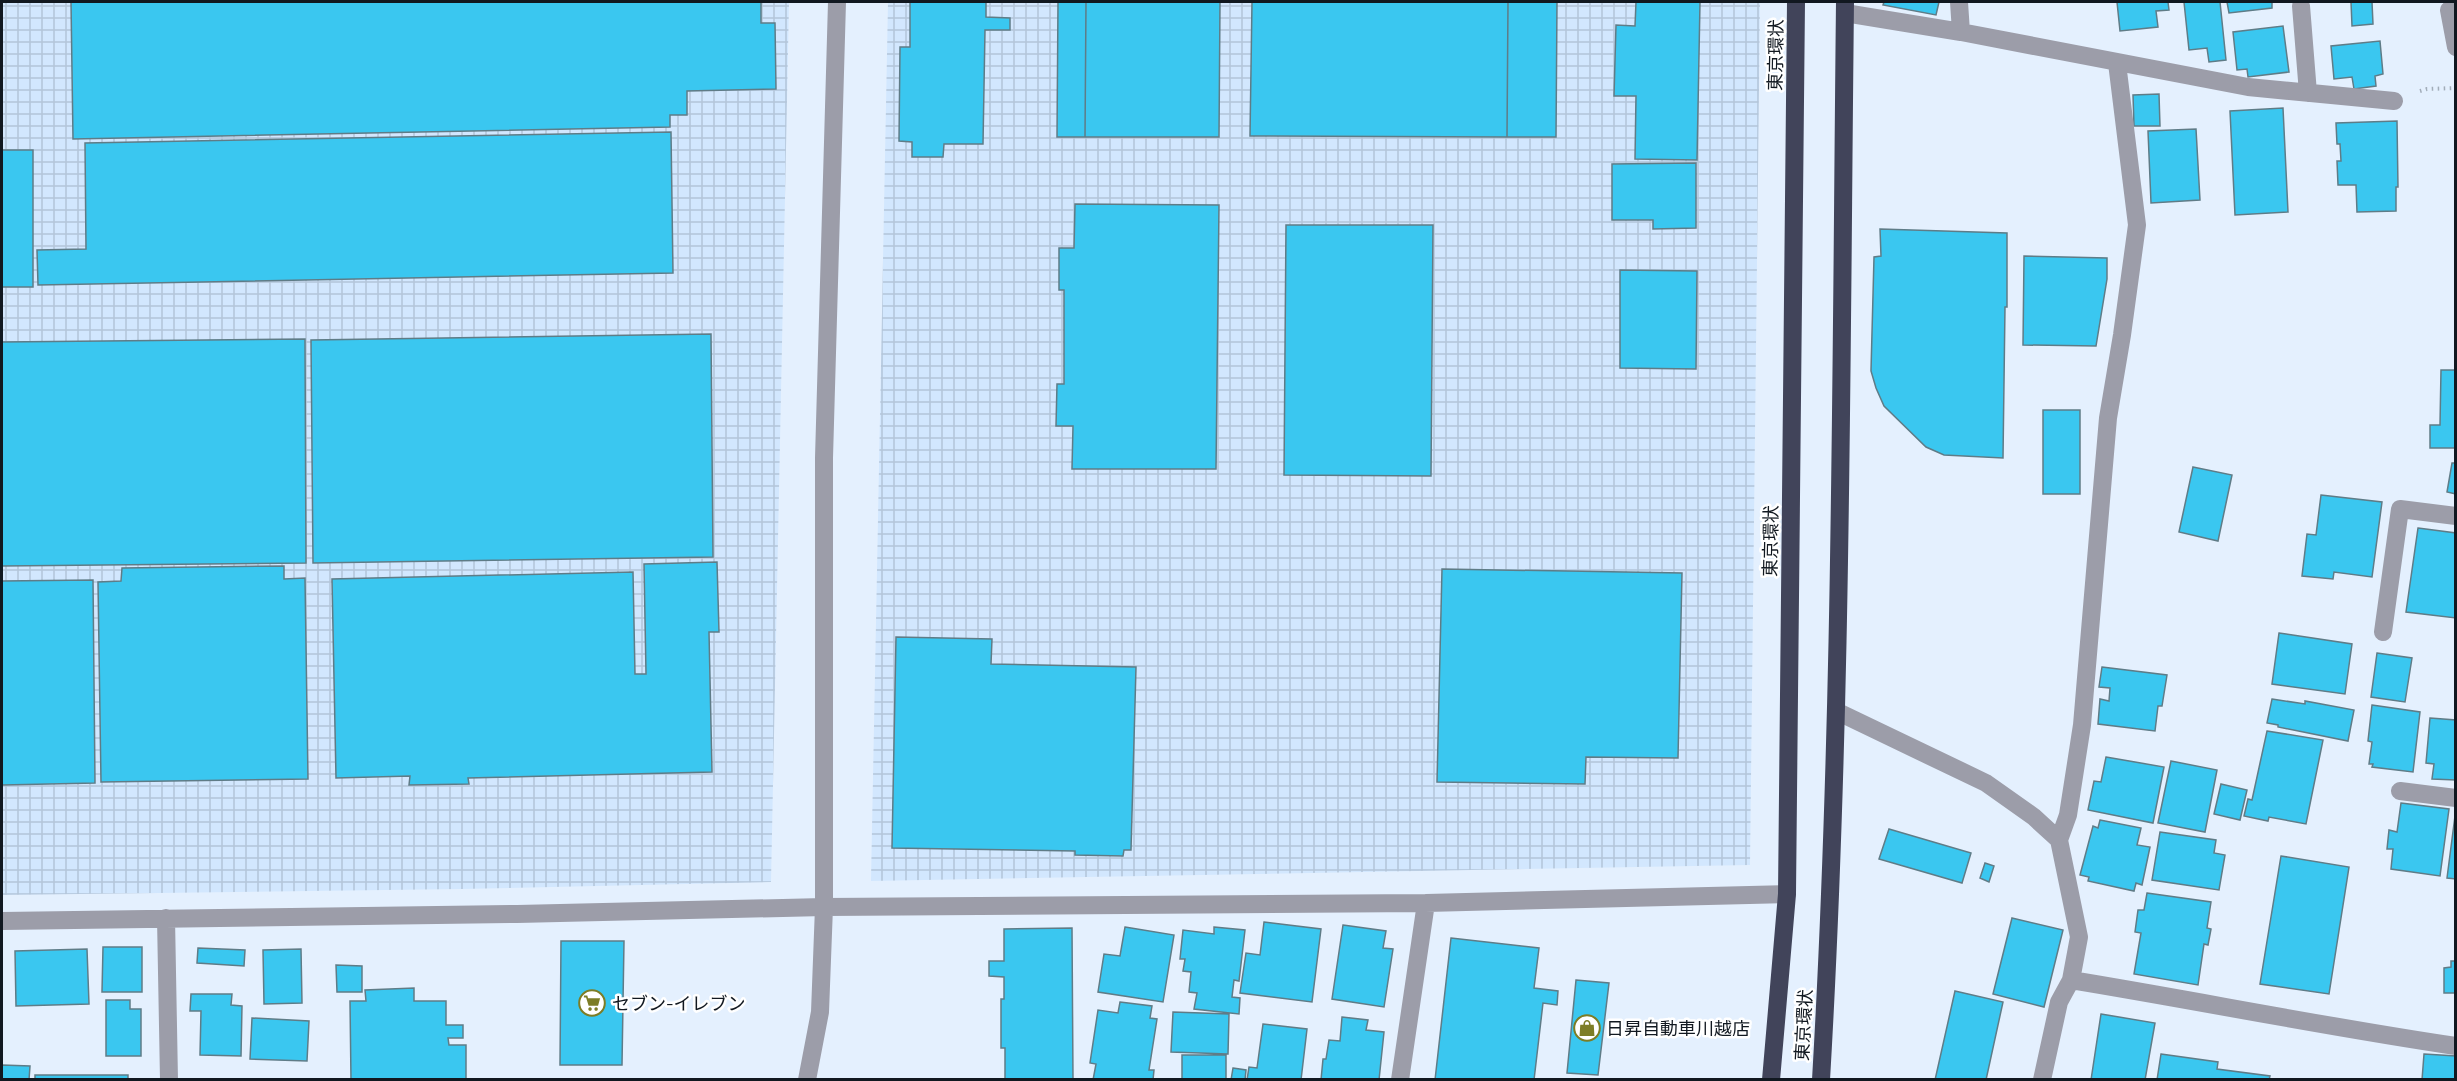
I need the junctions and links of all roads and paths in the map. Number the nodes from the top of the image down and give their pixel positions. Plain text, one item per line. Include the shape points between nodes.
1 (837, 2) edge
2 (1796, 2) edge
3 (1959, 2) edge
4 (2301, 6) dead end
5 (1845, 7) edge
6 (2449, 10) dead end
7 (1960, 32) junction
8 (2456, 47) edge
9 (2117, 63) junction
10 (2308, 93) junction
11 (2394, 100) dead end
12 (2456, 516) edge
13 (2383, 632) dead end
14 (1836, 711) junction
15 (2400, 791) dead end
16 (2456, 798) edge
17 (2060, 840) junction
18 (1787, 894) junction
19 (1426, 903) junction
20 (824, 907) junction
21 (166, 918) junction
22 (2, 921) edge
23 (2071, 980) junction
24 (2456, 1047) edge
25 (169, 1080) edge
26 (807, 1080) edge
27 (1400, 1080) edge
28 (1771, 1080) edge
29 (1821, 1080) edge
30 (2042, 1080) edge

1 - 20 street via 824,458
2 - 18 highway, 東京環状
3 - 7 street
4 - 10 street
5 - 7 street
5 - 14 highway, 東京環状
6 - 8 street
7 - 9 street
9 - 10 street via 2248,87
9 - 17 street via 2137,225 2108,418 2082,725 2068,815
10 - 11 street
12 - 13 street via 2400,509
14 - 17 street via 1986,783
14 - 29 highway, 東京環状
15 - 16 street
17 - 23 street via 2079,937
18 - 19 street
18 - 28 highway, 東京環状
19 - 20 street
19 - 27 street
20 - 21 street
20 - 26 street via 820,1012
21 - 22 street
21 - 25 street
23 - 24 street
23 - 30 street via 2059,1002

